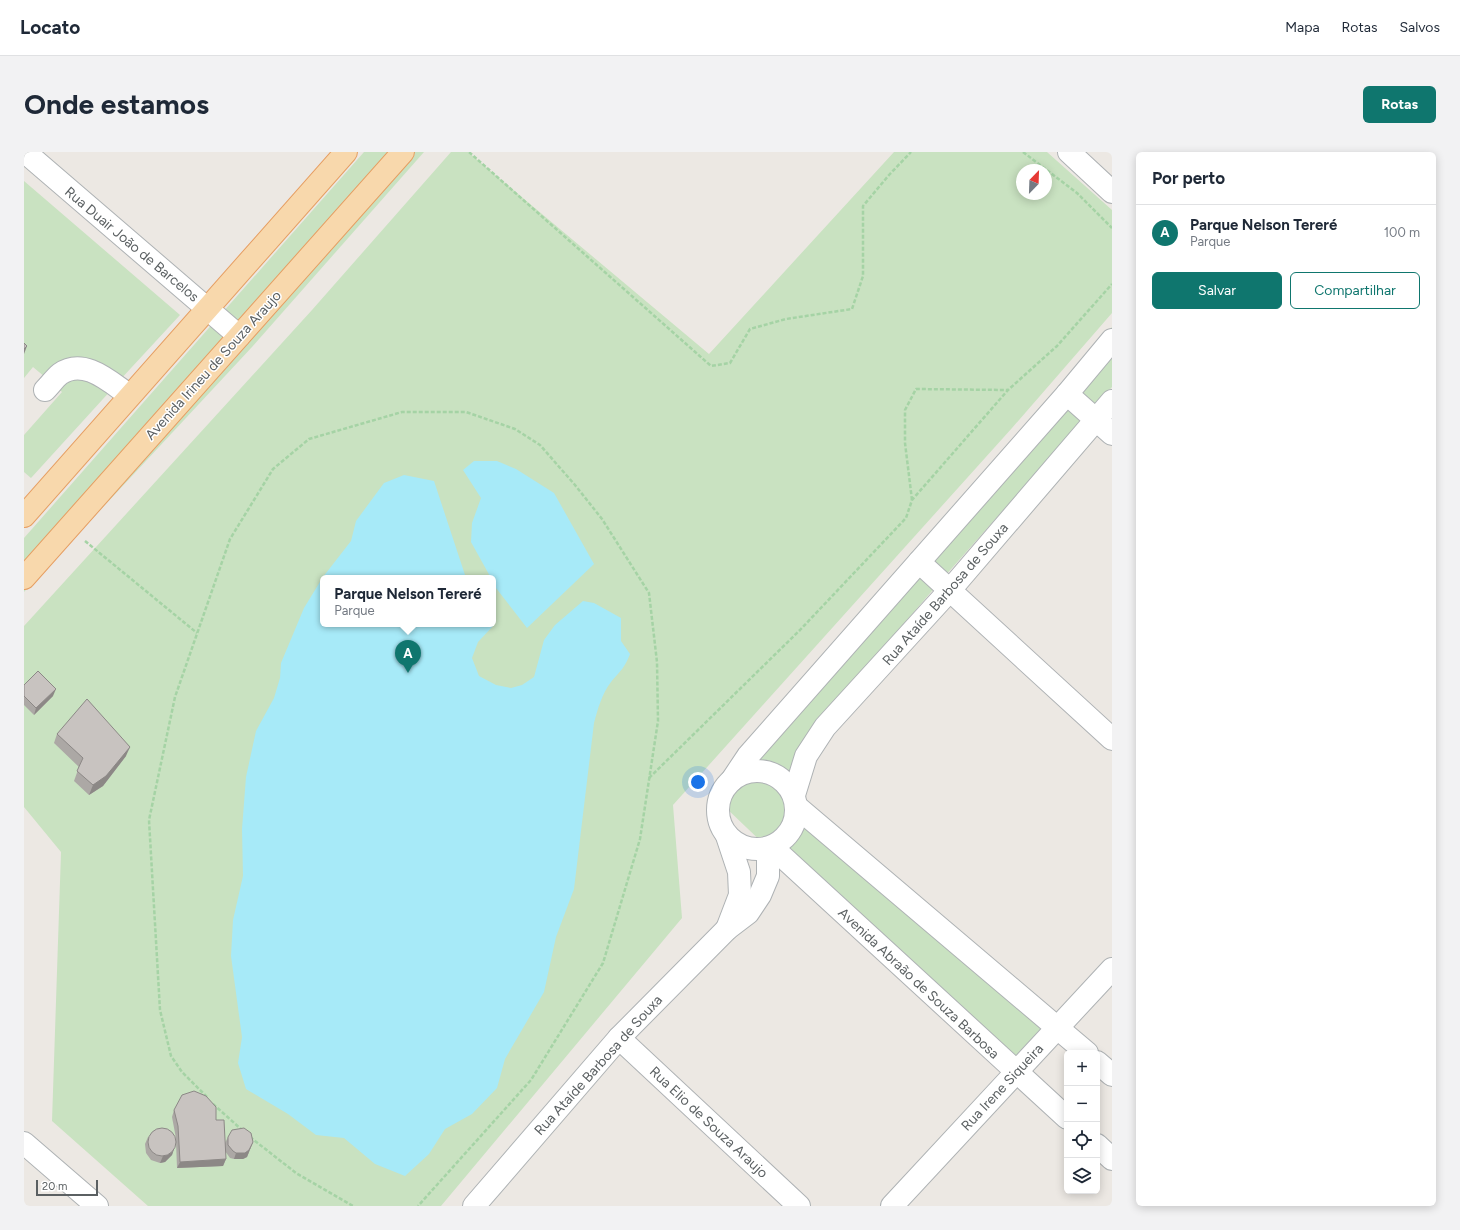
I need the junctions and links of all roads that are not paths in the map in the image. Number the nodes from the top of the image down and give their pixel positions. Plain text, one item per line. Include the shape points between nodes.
1 (25, 152) edge
2 (346, 152) edge
3 (403, 152) edge
4 (1069, 152) edge
5 (1112, 192) edge
6 (207, 307) junction
7 (239, 336) junction
8 (1112, 340) edge
9 (45, 390) dead end
10 (1067, 394) junction
11 (129, 395) junction
12 (1112, 401) edge
13 (1095, 420) junction
14 (1112, 434) edge
15 (24, 516) edge
16 (919, 562) junction
17 (24, 578) edge
18 (950, 590) junction
19 (1112, 739) edge
20 (732, 780) junction
21 (795, 801) junction
22 (727, 836) junction
23 (770, 848) junction
24 (727, 929) junction
25 (1112, 969) edge
26 (1057, 1027) junction
27 (620, 1038) junction
28 (1084, 1050) edge
29 (1100, 1065) edge
30 (1016, 1072) junction
31 (1112, 1075) edge
32 (1064, 1115) edge
33 (1100, 1148) edge
34 (26, 1149) edge
35 (1112, 1159) edge
36 (97, 1206) edge
37 (474, 1206) edge
38 (799, 1206) edge
39 (892, 1206) edge

1 - 6 street, Rua Duair João de Barcelos
2 - 6 main road
3 - 7 main road, Avenida Irineu de Souza Araujo
4 - 5 street
6 - 7 street, Rua Duair João de Barcelos
6 - 11 main road
7 - 17 main road, Avenida Irineu de Souza Araujo
8 - 10 street
9 - 11 street via 59,375 68,370 81,369 94,372
10 - 13 street
10 - 16 street
11 - 15 main road
12 - 13 street, Rua Ataíde Barbosa de Souxa
13 - 14 street
13 - 18 street, Rua Ataíde Barbosa de Souxa
16 - 18 street
16 - 20 street via 748,756
18 - 19 street
18 - 21 street, Rua Ataíde Barbosa de Souxa via 825,727 806,756
20 - 21 street via 748,772 766,772 778,777 787,785
20 - 22 street via 723,790 719,801 720,825
21 - 23 street via 796,820 791,831
21 - 26 street
22 - 23 street via 748,848
22 - 24 street, Rua Ataíde Barbosa de Souxa via 739,872 740,895
23 - 24 street, Rua Ataíde Barbosa de Souxa via 768,876 760,895 748,914
23 - 30 street, Avenida Abraão de Souza Barbosa
24 - 27 street, Rua Ataíde Barbosa de Souxa
25 - 26 street, Rua Irene Siqueira
26 - 28 street
26 - 30 street, Rua Irene Siqueira
27 - 37 street, Rua Ataíde Barbosa de Souxa
27 - 38 street, Rua Elio de Souza Araujo
29 - 31 street
30 - 32 street, Avenida Abraão de Souza Barbosa
30 - 39 street, Rua Irene Siqueira
33 - 35 street
34 - 36 street

